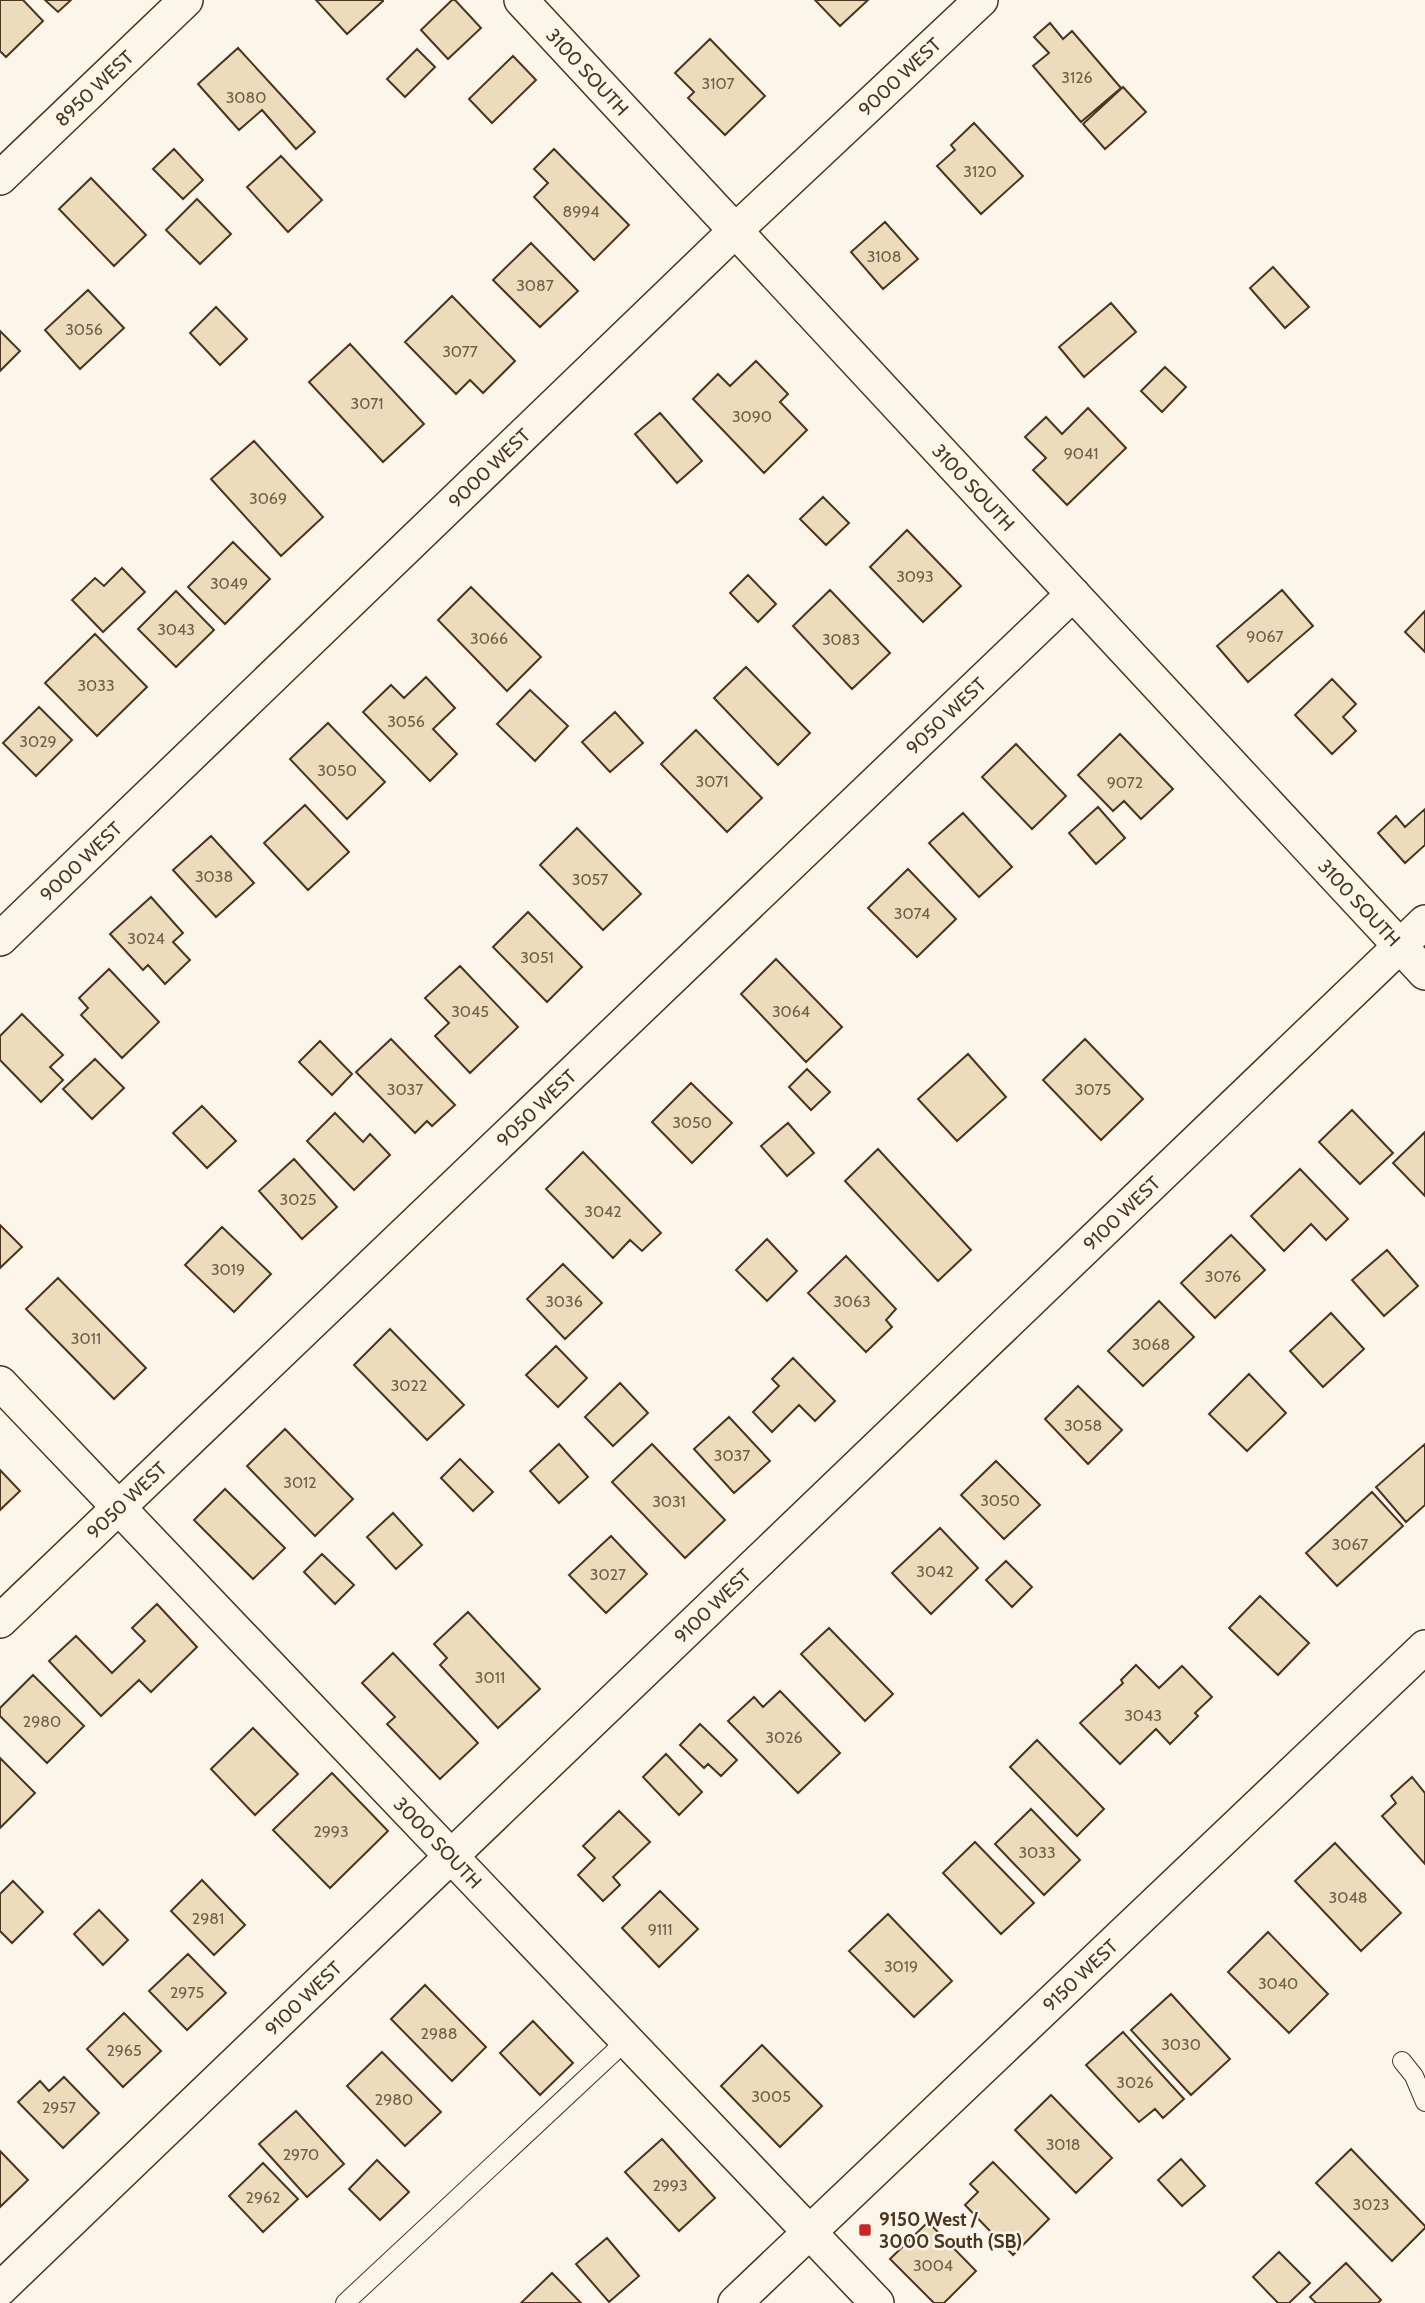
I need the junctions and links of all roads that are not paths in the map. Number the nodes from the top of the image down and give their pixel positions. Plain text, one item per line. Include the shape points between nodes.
1 (186, 0) edge
2 (521, 0) edge
3 (981, 0) edge
4 (0, 178) edge
5 (736, 230) junction
6 (1073, 594) junction
7 (1425, 922) edge
8 (0, 939) edge
9 (1400, 945) junction
10 (1425, 973) edge
11 (0, 1383) edge
12 (119, 1507) junction
13 (0, 1621) edge
14 (1425, 1647) edge
15 (451, 1856) junction
16 (626, 2040) junction
17 (1402, 2061) dead end
18 (1425, 2102) edge
19 (810, 2232) junction
20 (0, 2289) edge
21 (345, 2303) edge
22 (735, 2303) edge
23 (877, 2303) edge

1 - 4 street, 8950 WEST
2 - 5 street, 3100 SOUTH
3 - 5 street, 9000 WEST
5 - 6 street, 3100 SOUTH
5 - 8 street, 9000 WEST
6 - 9 street, 3100 SOUTH
6 - 12 street, 9050 WEST
7 - 9 street, 9100 WEST
9 - 10 street, 3100 SOUTH
9 - 15 street, 9100 WEST
11 - 12 street, 3000 SOUTH
12 - 13 street, 9050 WEST
12 - 15 street, 3000 SOUTH
14 - 19 street, 9150 WEST
15 - 16 street, 3000 SOUTH
15 - 20 street, 9100 WEST
16 - 19 street, 3000 SOUTH
16 - 21 lane
17 - 18 lane
19 - 22 street, 9150 WEST
19 - 23 street, 3000 SOUTH

